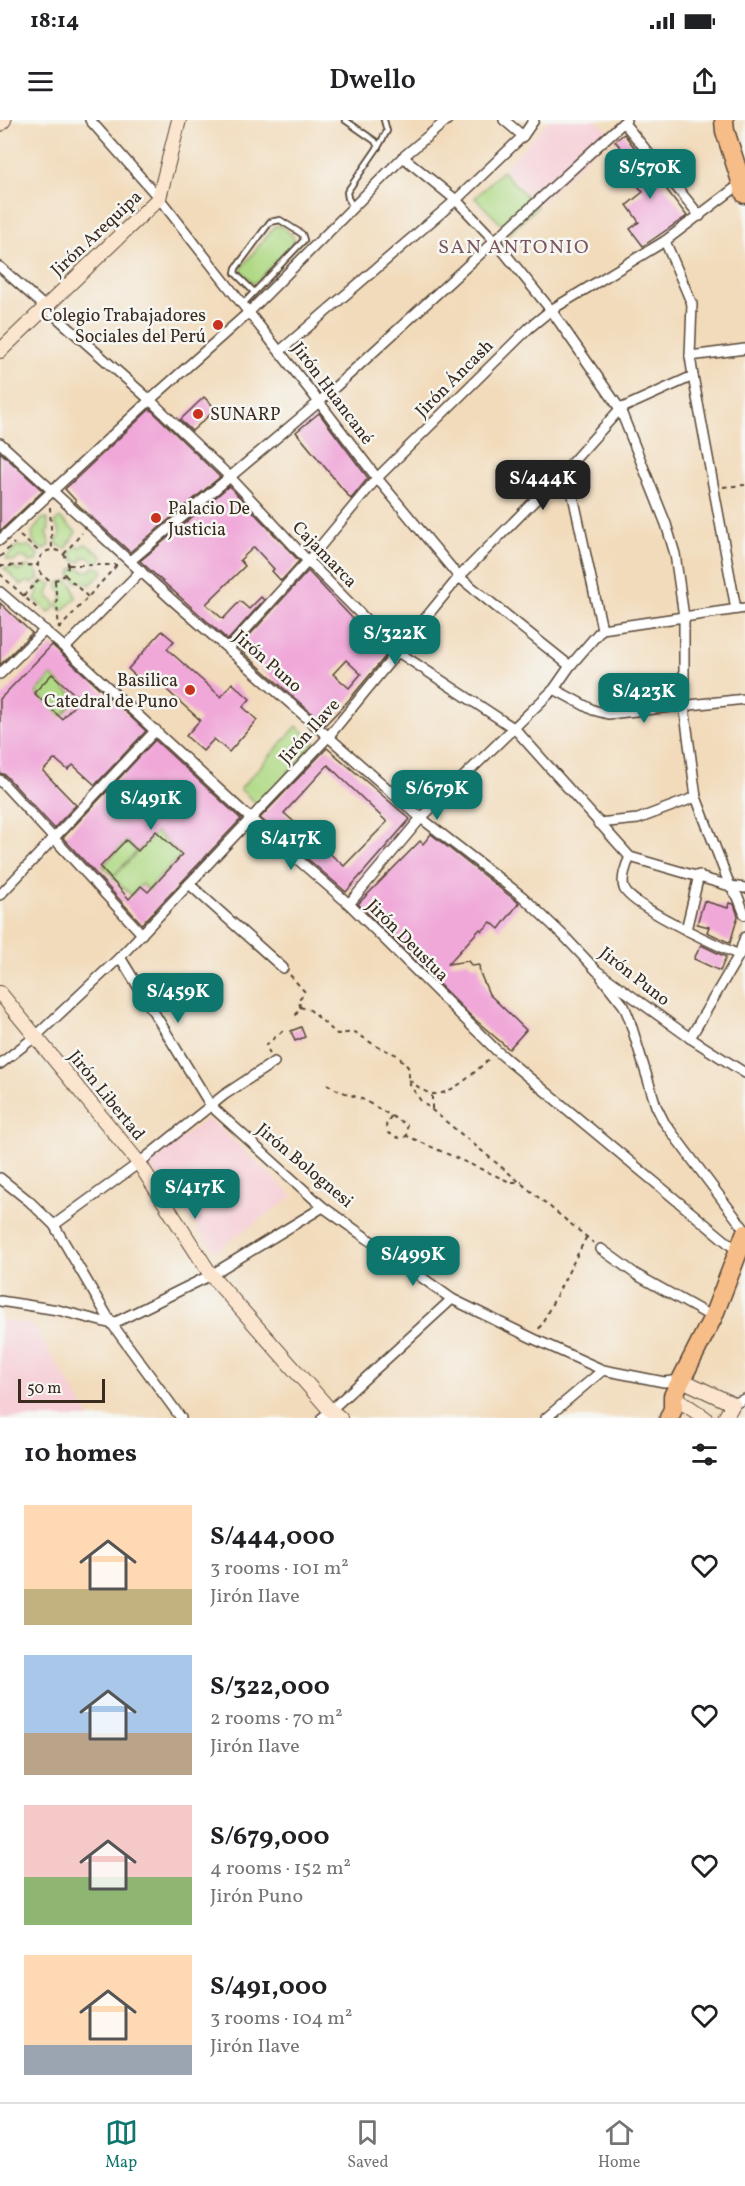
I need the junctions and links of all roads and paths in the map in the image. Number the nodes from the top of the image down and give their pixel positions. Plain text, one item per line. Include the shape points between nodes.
1 (4, 120) edge
2 (90, 120) edge
3 (179, 120) edge
4 (345, 120) edge
5 (384, 120) edge
6 (447, 120) edge
7 (504, 120) edge
8 (534, 120) edge
9 (724, 120) edge
10 (733, 120) edge
11 (625, 121) edge
12 (0, 124) edge
13 (523, 136) junction
14 (378, 147) junction
15 (403, 157) junction
16 (745, 161) edge
17 (744, 186) edge
18 (159, 198) junction
19 (456, 200) junction
20 (353, 207) junction
21 (700, 216) junction
22 (495, 241) junction
23 (665, 241) junction
24 (0, 267) edge
25 (254, 292) junction
26 (45, 307) junction
27 (246, 308) junction
28 (551, 310) junction
29 (745, 349) edge
30 (0, 351) edge
31 (280, 351) junction
32 (690, 356) junction
33 (693, 376) junction
34 (150, 400) junction
35 (319, 402) junction
36 (620, 409) junction
37 (0, 443) edge
38 (567, 468) junction
39 (230, 477) junction
40 (376, 478) junction
41 (745, 486) edge
42 (714, 487) junction
43 (52, 492) junction
44 (50, 503) dead end
45 (82, 533) dead end
46 (20, 536) dead end
47 (0, 540) edge
48 (52, 549) junction
49 (42, 554) junction
50 (64, 554) junction
51 (130, 561) junction
52 (308, 561) junction
53 (38, 565) junction
54 (69, 565) junction
55 (0, 566) edge
56 (141, 570) junction
57 (0, 574) edge
58 (65, 575) junction
59 (43, 576) junction
60 (459, 576) junction
61 (54, 581) junction
62 (0, 592) edge
63 (23, 596) junction
64 (88, 597) junction
65 (740, 608) edge
66 (44, 616) dead end
67 (684, 617) junction
68 (52, 622) dead end
69 (59, 629) junction
70 (602, 629) junction
71 (45, 630) junction
72 (65, 648) junction
73 (228, 648) junction
74 (398, 652) junction
75 (570, 666) junction
76 (0, 674) edge
77 (554, 689) junction
78 (745, 699) edge
79 (684, 706) junction
80 (156, 729) junction
81 (515, 729) junction
82 (328, 736) junction
83 (0, 780) edge
84 (696, 797) junction
85 (251, 819) junction
86 (421, 819) junction
87 (598, 823) junction
88 (53, 839) junction
89 (630, 857) junction
90 (699, 875) junction
91 (189, 884) junction
92 (730, 886) junction
93 (745, 888) edge
94 (0, 895) edge
95 (349, 904) junction
96 (745, 915) edge
97 (686, 930) junction
98 (142, 934) junction
99 (745, 938) edge
100 (739, 955) junction
101 (120, 957) junction
102 (283, 968) joint
103 (597, 971) junction
104 (0, 993) edge
105 (300, 1007) junction
106 (294, 1019) dead end
107 (285, 1029) dead end
108 (36, 1036) junction
109 (690, 1038) junction
110 (497, 1051) junction
111 (274, 1062) joint
112 (0, 1064) edge
113 (745, 1073) edge
114 (409, 1080) junction
115 (327, 1084) dead end
116 (432, 1094) junction
117 (211, 1106) junction
118 (432, 1111) junction
119 (392, 1116) junction
120 (407, 1136) junction
121 (139, 1163) junction
122 (0, 1178) edge
123 (522, 1182) junction
124 (323, 1207) junction
125 (54, 1225) junction
126 (745, 1232) edge
127 (586, 1236) junction
128 (601, 1249) joint
129 (742, 1255) edge
130 (211, 1275) junction
131 (452, 1299) junction
132 (0, 1301) edge
133 (716, 1319) junction
134 (112, 1324) junction
135 (534, 1340) junction
136 (603, 1370) junction
137 (676, 1396) edge
138 (739, 1401) edge
139 (330, 1415) edge
140 (181, 1418) edge
141 (546, 1418) edge
142 (705, 1418) edge
143 (725, 1418) edge

1 - 12 street
2 - 18 street, Jirón Huancané
3 - 18 street, Jirón Arequipa
4 - 14 lane
5 - 14 lane via 387,131
6 - 15 street
7 - 13 street
8 - 13 street
9 - 17 highway
10 - 16 highway
11 - 21 street
11 - 22 street
13 - 19 street
14 - 20 lane via 347,192
15 - 19 street
15 - 20 street
17 - 21 street, Jirón Áncash
18 - 26 street, Jirón Arequipa
18 - 27 street, Jirón Huancané
19 - 22 street
19 - 31 street
20 - 27 street
21 - 23 street, Jirón Áncash
22 - 28 street
22 - 35 street
23 - 28 street, Jirón Áncash
23 - 32 street via 692,303
24 - 26 street, Cajamarca
25 - 25 lane via 304,240 302,234 280,220 270,222 236,268 235,273
25 - 27 lane
26 - 30 street, Jirón Arequipa
26 - 34 street, Cajamarca
27 - 31 street, Jirón Huancané
27 - 34 street
28 - 36 street
28 - 40 street, Jirón Áncash
29 - 32 street
31 - 35 street, Jirón Huancané
32 - 33 street
33 - 36 street, Jirón Ilave
33 - 42 street
34 - 39 street, Cajamarca
34 - 43 street
35 - 39 street
35 - 40 street, Jirón Huancané
36 - 38 street, Jirón Ilave
36 - 67 street via 666,524 675,554
37 - 43 street, Jirón Puno
38 - 60 street, Jirón Ilave
38 - 70 street
39 - 51 street
39 - 52 street, Cajamarca
40 - 52 street, Jirón Áncash
40 - 60 street, Jirón Huancané
41 - 42 path
42 - 65 street
43 - 47 street
43 - 51 street, Jirón Puno
44 - 48 path
45 - 50 path
46 - 49 path
48 - 49 path
48 - 50 path
49 - 53 path
50 - 54 path
51 - 56 street, Jirón Puno
52 - 73 street, Jirón Áncash
52 - 74 street, Cajamarca
53 - 55 path
53 - 59 path
54 - 58 path
54 - 64 path via 117,565
56 - 72 street
56 - 73 street, Jirón Puno
57 - 63 path
58 - 61 path
58 - 64 path
59 - 61 path
59 - 63 path
60 - 74 street, Jirón Ilave
60 - 75 street, Jirón Huancané
61 - 69 path
62 - 71 street, Jirón Deustua
63 - 66 path
64 - 69 path
65 - 67 street
67 - 70 street
67 - 79 street
68 - 69 path
70 - 75 street
71 - 72 street, Jirón Deustua
71 - 76 street
72 - 80 street, Jirón Deustua
73 - 82 street, Jirón Puno
74 - 81 street, Cajamarca
74 - 82 street, Jirón Ilave
75 - 77 street
77 - 79 street via 600,713
77 - 81 street
78 - 79 street
79 - 84 street
80 - 85 street, Jirón Deustua
80 - 88 street
81 - 86 street
81 - 87 street, Cajamarca
82 - 85 street, Jirón Ilave
82 - 86 street, Jirón Puno
83 - 88 street
84 - 87 street via 638,819
84 - 92 street
85 - 91 street, Jirón Ilave
85 - 95 street, Jirón Deustua
86 - 95 street
86 - 103 street, Jirón Puno via 523,897
87 - 89 street, Cajamarca
88 - 94 street
88 - 98 street
89 - 90 street
89 - 97 street via 623,883 626,894
90 - 92 street
90 - 97 street
91 - 98 street, Jirón Ilave
91 - 102 street
92 - 93 street
92 - 96 street
95 - 110 street, Jirón Deustua
97 - 100 street
98 - 101 street, Jirón Ilave
99 - 100 street
100 - 109 street
101 - 108 street, Jirón Ilave
101 - 117 street, Jirón Bolognesi
102 - 105 path via 304,992 298,999
103 - 109 street, Jirón Puno
103 - 126 street via 627,1012 664,1122
104 - 108 street, Jirón Libertad
105 - 106 path
105 - 114 path via 310,1010 337,1034 355,1032 397,1055 408,1067
107 - 111 path via 266,1045
108 - 112 street, Jirón Ilave
108 - 121 street, Jirón Libertad
109 - 113 street, Jirón Puno
110 - 116 path via 473,1075 444,1093
110 - 129 street, Jirón Deustua
111 - 117 street
114 - 116 path
114 - 118 path
115 - 119 path
116 - 118 path
117 - 121 street
117 - 124 street, Jirón Bolognesi
118 - 123 path
119 - 120 path via 407,1125
119 - 120 path via 386,1125 388,1132 399,1138
120 - 123 path via 510,1182
121 - 125 street
121 - 130 street, Jirón Libertad
122 - 125 street
123 - 127 path
124 - 130 street
124 - 131 street, Jirón Bolognesi
125 - 134 street
126 - 129 highway
127 - 128 path
127 - 135 path
128 - 133 street via 637,1275
129 - 133 highway
130 - 134 street
130 - 139 street, Jirón Libertad
131 - 135 street, Jirón Bolognesi
131 - 139 street
132 - 134 street
133 - 137 highway
134 - 140 street
135 - 136 street, Jirón Bolognesi
136 - 137 street, Jirón Bolognesi
136 - 141 street
137 - 138 street, Jirón Bolognesi
137 - 142 street
138 - 143 street

